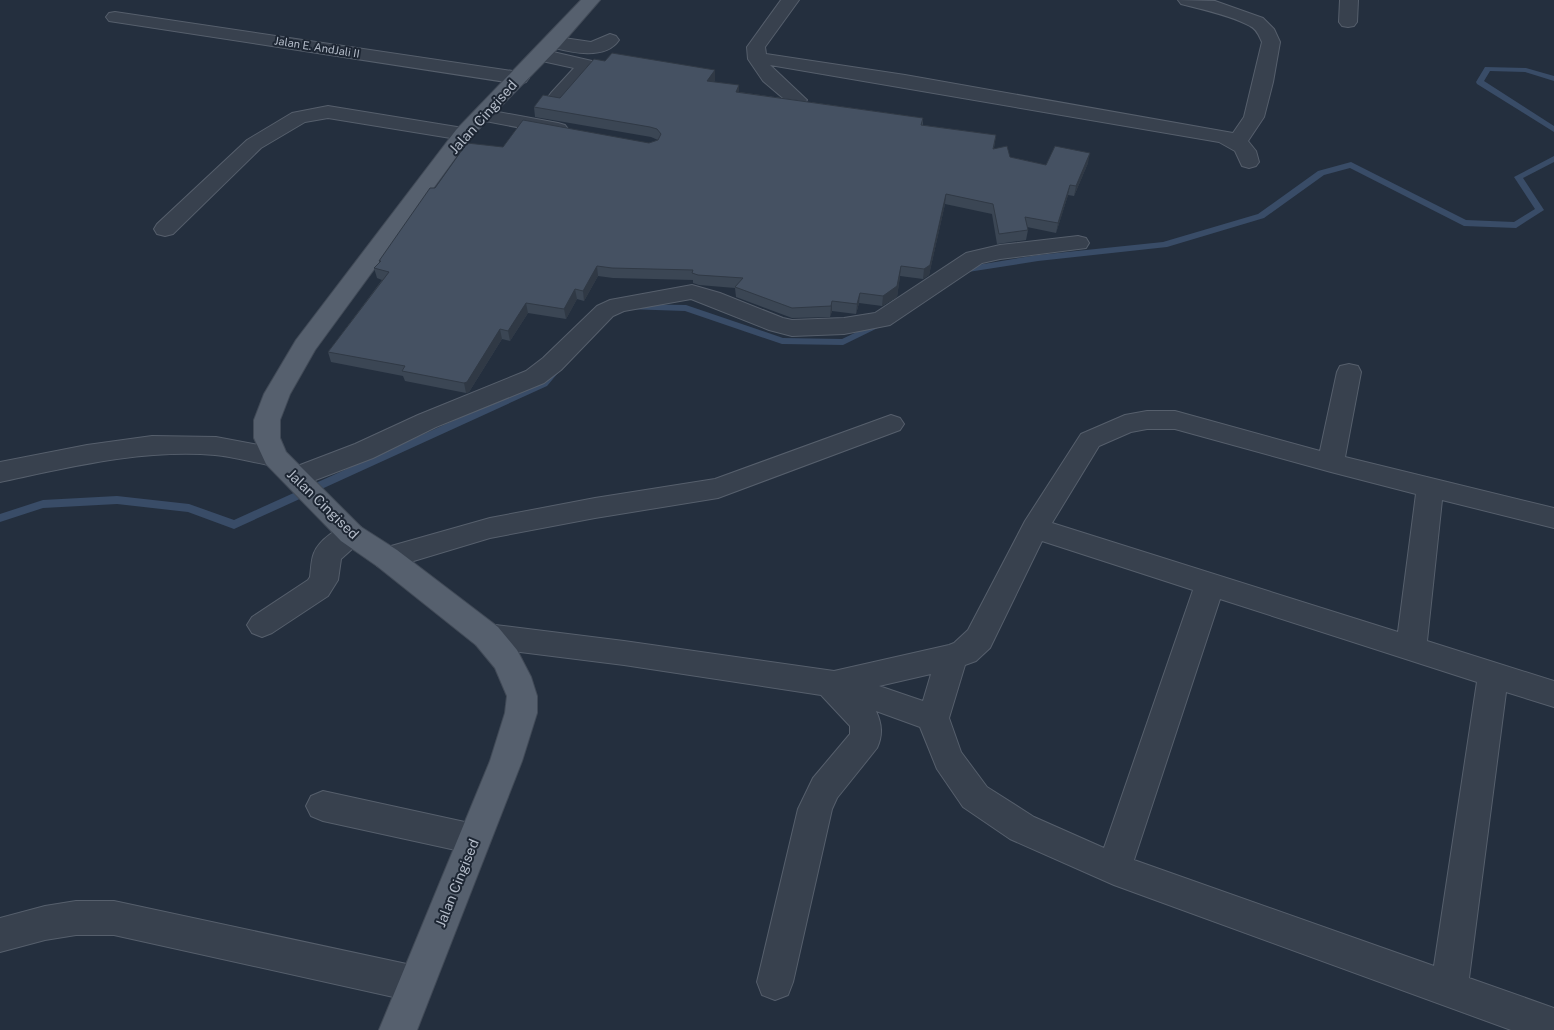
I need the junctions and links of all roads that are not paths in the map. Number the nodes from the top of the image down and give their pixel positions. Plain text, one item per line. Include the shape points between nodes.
1 (591, 0) edge
2 (790, 0) edge
3 (1187, 0) edge
4 (1349, 0) edge
5 (115, 17) dead end
6 (1348, 22) dead end
7 (610, 40) dead end
8 (547, 48) junction
9 (757, 59) junction
10 (519, 78) junction
11 (558, 97) edge
12 (797, 100) edge
13 (482, 115) junction
14 (577, 132) edge
15 (463, 134) junction
16 (1238, 141) junction
17 (1249, 162) dead end
18 (165, 229) dead end
19 (1078, 243) dead end
20 (1349, 372) dead end
21 (891, 424) dead end
22 (275, 457) junction
23 (1331, 463) junction
24 (0, 472) edge
25 (303, 485) junction
26 (1430, 487) junction
27 (1554, 518) edge
28 (1035, 528) junction
29 (351, 534) junction
30 (386, 558) junction
31 (1210, 584) junction
32 (262, 625) dead end
33 (487, 636) junction
34 (1411, 649) junction
35 (952, 657) junction
36 (1493, 675) junction
37 (831, 683) junction
38 (1554, 694) edge
39 (933, 718) junction
40 (323, 806) dead end
41 (474, 839) junction
42 (1114, 869) junction
43 (0, 935) edge
44 (775, 982) dead end
45 (416, 984) junction
46 (1449, 989) junction
47 (1554, 1027) edge
48 (398, 1030) edge

1 - 8 main road, Jalan Cingised
2 - 9 street via 756,47
3 - 16 street via 1257,22 1265,29 1271,42 1254,116
4 - 6 street
5 - 10 street, Jalan E. AndJali II
7 - 8 street via 600,47
8 - 10 main road, Jalan Cingised
8 - 11 street via 585,65
9 - 12 street via 774,81
9 - 16 street via 896,79
10 - 13 main road, Jalan Cingised
13 - 14 street
13 - 15 main road, Jalan Cingised
15 - 18 street via 328,112 299,117 254,144
15 - 22 main road, Jalan Cingised via 300,354 277,394 267,420 267,438
16 - 17 street via 1247,152
19 - 25 street via 974,258 882,320 844,326 792,328 777,325 692,292 618,305 605,311 535,377 418,425
20 - 23 street
21 - 30 street via 718,488 490,528
22 - 24 street via 216,446 152,445 86,454
22 - 25 main road, Jalan Cingised
23 - 26 street
23 - 28 street via 1175,420 1125,424 1090,440
25 - 29 main road, Jalan Cingised
26 - 27 street
26 - 34 street
28 - 31 street
28 - 35 street via 979,639 965,652
29 - 30 main road, Jalan Cingised
29 - 32 street via 327,555 324,580 318,588
30 - 33 main road, Jalan Cingised
31 - 34 street
31 - 42 street
33 - 37 street
33 - 41 main road, Jalan Cingised via 516,677 522,696 521,713 506,761
34 - 36 street
35 - 37 street
35 - 39 street
36 - 38 street
36 - 46 street
37 - 39 street
37 - 44 street via 865,720 867,733 825,788 815,809
39 - 42 street via 948,759 975,797 1022,828
40 - 41 street
41 - 45 main road, Jalan Cingised
42 - 46 street
43 - 45 street via 76,918 114,918
45 - 48 main road, Jalan Cingised
46 - 47 street

